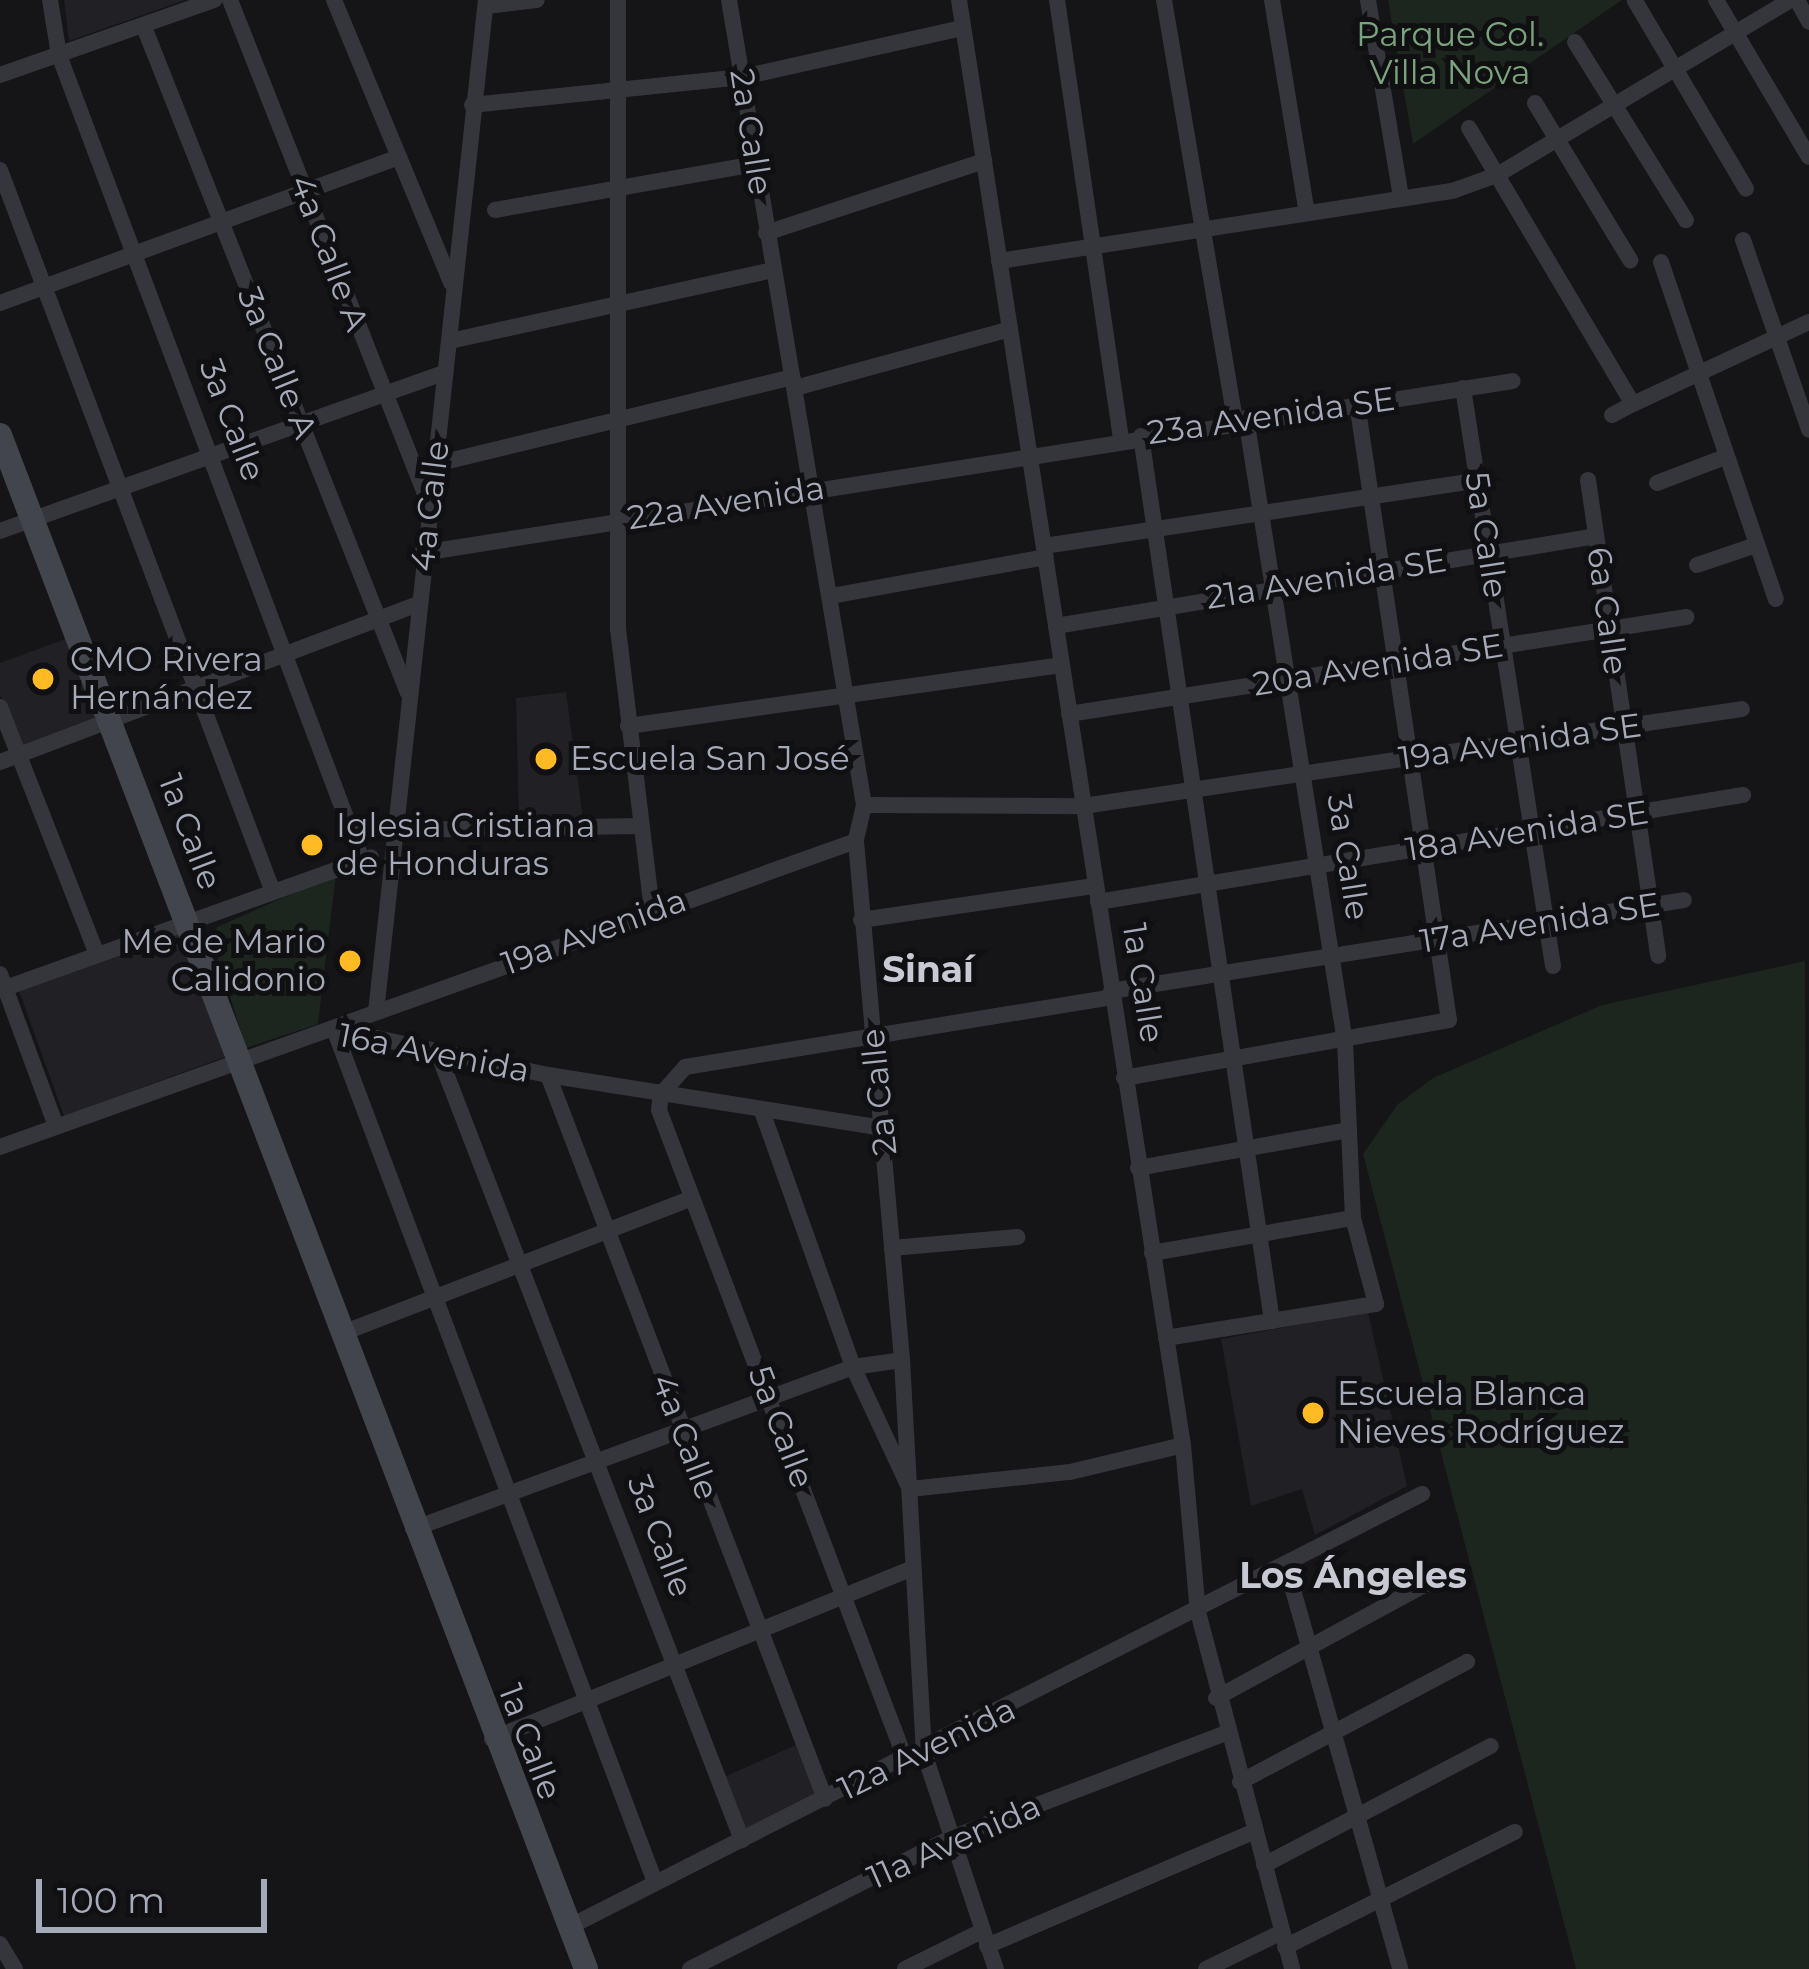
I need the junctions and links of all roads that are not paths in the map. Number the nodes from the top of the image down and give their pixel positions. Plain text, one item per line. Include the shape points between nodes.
1 (50, 0) edge
2 (214, 0) edge
3 (230, 0) edge
4 (334, 0) edge
5 (537, 0) edge
6 (618, 0) edge
7 (729, 0) edge
8 (958, 0) edge
9 (1058, 0) edge
10 (1164, 0) edge
11 (1272, 0) edge
12 (1368, 0) edge
13 (1716, 0) edge
14 (1794, 0) edge
15 (1634, 2) edge
16 (486, 3) edge
17 (1809, 22) edge
18 (143, 27) junction
19 (963, 28) junction
20 (1735, 34) junction
21 (1575, 42) dead end
22 (58, 55) junction
23 (1676, 68) junction
24 (0, 75) edge
25 (742, 76) junction
26 (618, 87) junction
27 (1535, 103) dead end
28 (472, 104) junction
29 (1618, 104) junction
30 (1469, 128) dead end
31 (1558, 140) junction
32 (399, 157) junction
33 (1809, 158) edge
34 (983, 161) junction
35 (756, 164) junction
36 (0, 170) edge
37 (1497, 175) junction
38 (617, 189) junction
39 (1746, 189) dead end
40 (305, 191) junction
41 (1401, 198) junction
42 (495, 210) dead end
43 (1306, 213) junction
44 (1686, 220) dead end
45 (221, 222) junction
46 (1198, 230) junction
47 (766, 233) junction
48 (1743, 240) dead end
49 (1095, 246) junction
50 (134, 254) junction
51 (1630, 260) dead end
52 (999, 261) junction
53 (1661, 262) dead end
54 (772, 270) junction
55 (44, 287) junction
56 (454, 289) junction
57 (0, 303) edge
58 (619, 303) junction
59 (1809, 322) edge
60 (1010, 329) junction
61 (1776, 338) junction
62 (450, 341) junction
63 (446, 372) junction
64 (1694, 375) junction
65 (1514, 381) dead end
66 (794, 382) junction
67 (1463, 388) junction
68 (384, 393) junction
69 (1358, 403) junction
70 (1634, 404) junction
71 (1612, 415) dead end
72 (618, 416) junction
73 (1240, 419) junction
74 (300, 422) junction
75 (1809, 430) edge
76 (0, 435) edge
77 (1141, 436) junction
78 (1121, 439) junction
79 (210, 454) junction
80 (1030, 454) junction
81 (1722, 458) junction
82 (436, 464) junction
83 (1478, 480) junction
84 (1588, 480) dead end
85 (1657, 483) dead end
86 (121, 487) junction
87 (812, 490) junction
88 (1371, 496) junction
89 (430, 505) junction
90 (1261, 513) junction
91 (32, 520) junction
92 (614, 522) junction
93 (1155, 529) junction
94 (0, 531) edge
95 (1596, 536) junction
96 (1753, 546) junction
97 (1045, 552) junction
98 (422, 553) junction
99 (1489, 553) junction
100 (1696, 565) dead end
101 (1382, 569) junction
102 (1272, 586) junction
103 (831, 596) junction
104 (1776, 599) dead end
105 (418, 604) junction
106 (1166, 606) junction
107 (1686, 617) dead end
108 (379, 620) junction
109 (1056, 626) junction
110 (1610, 629) junction
111 (1503, 646) junction
112 (285, 656) junction
113 (1396, 663) junction
114 (1062, 665) junction
115 (1287, 680) junction
116 (198, 689) junction
117 (1180, 696) junction
118 (410, 699) junction
119 (847, 700) junction
120 (0, 706) edge
121 (1742, 709) dead end
122 (1069, 713) junction
123 (112, 722) junction
124 (628, 726) junction
125 (1624, 726) junction
126 (1518, 742) junction
127 (19, 755) junction
128 (1410, 758) junction
129 (0, 762) edge
130 (1302, 774) junction
131 (1193, 790) junction
132 (1743, 795) dead end
133 (864, 805) junction
134 (1083, 806) junction
135 (1637, 813) junction
136 (638, 826) junction
137 (391, 830) junction
138 (1532, 830) junction
139 (856, 841) junction
140 (1423, 848) junction
141 (388, 851) junction
142 (362, 860) junction
143 (1316, 866) junction
144 (1208, 884) junction
145 (272, 892) junction
146 (1096, 894) junction
147 (1684, 900) dead end
148 (1651, 905) junction
149 (652, 910) junction
150 (861, 920) junction
151 (190, 922) junction
152 (1546, 922) junction
153 (1437, 939) junction
154 (97, 955) junction
155 (1331, 956) junction
156 (1658, 956) dead end
157 (1553, 966) dead end
158 (1221, 973) junction
159 (2, 984) edge
160 (1112, 994) junction
161 (376, 1012) junction
162 (334, 1029) junction
163 (874, 1036) junction
164 (1345, 1042) junction
165 (438, 1053) junction
166 (1233, 1059) junction
167 (241, 1060) junction
168 (548, 1075) junction
169 (1124, 1078) junction
170 (661, 1094) junction
171 (764, 1114) junction
172 (56, 1126) junction
173 (884, 1128) junction
174 (1343, 1131) junction
175 (0, 1147) edge
176 (1246, 1147) junction
177 (1138, 1168) junction
178 (692, 1198) junction
179 (1353, 1218) junction
180 (608, 1232) junction
181 (1259, 1234) junction
182 (1018, 1237) dead end
183 (892, 1248) junction
184 (1152, 1253) junction
185 (520, 1266) junction
186 (430, 1300) junction
187 (1272, 1321) junction
188 (340, 1334) junction
189 (1166, 1338) junction
190 (902, 1360) junction
191 (853, 1367) junction
192 (770, 1398) junction
193 (683, 1432) junction
194 (1183, 1445) junction
195 (597, 1466) junction
196 (910, 1489) junction
197 (1422, 1494) dead end
198 (506, 1497) junction
199 (413, 1529) junction
200 (1286, 1565) junction
201 (913, 1568) junction
202 (1443, 1575) dead end
203 (845, 1596) junction
204 (1198, 1612) junction
205 (761, 1630) junction
206 (1310, 1648) junction
207 (1467, 1662) dead end
208 (674, 1665) junction
209 (1216, 1698) junction
210 (585, 1701) junction
211 (1335, 1732) junction
212 (1226, 1733) junction
213 (492, 1739) junction
214 (1491, 1746) dead end
215 (924, 1753) junction
216 (905, 1761) junction
217 (1240, 1782) junction
218 (825, 1798) junction
219 (1357, 1816) junction
220 (1253, 1832) junction
221 (1515, 1832) dead end
222 (951, 1838) junction
223 (742, 1840) junction
224 (1264, 1864) junction
225 (655, 1882) junction
226 (1380, 1898) junction
227 (568, 1928) junction
228 (985, 1938) junction
229 (1284, 1940) junction
230 (0, 1944) edge
231 (15, 1969) edge
232 (586, 1969) edge
233 (690, 1969) edge
234 (905, 1969) edge
235 (996, 1969) edge
236 (1206, 1969) edge
237 (1292, 1969) edge
238 (1400, 1969) edge

1 - 22 street, 3a Calle
2 - 18 street
3 - 40 street, 4a Calle A
4 - 32 street
5 - 16 street
6 - 26 street
7 - 25 street, 2a Calle
8 - 19 street, 1a Calle
9 - 49 street
10 - 46 street, 3a Calle
11 - 43 street
12 - 41 street
13 - 20 street
14 - 17 street
14 - 20 street
15 - 23 street
16 - 28 street, 4a Calle
18 - 22 street
18 - 45 street, 3a Calle A
19 - 25 street
19 - 34 street, 1a Calle
20 - 23 street
20 - 33 street
21 - 29 street
22 - 24 street
22 - 50 street, 3a Calle
23 - 29 street
23 - 39 street
25 - 26 street
25 - 35 street, 2a Calle
26 - 28 street
26 - 38 street
27 - 31 street
28 - 56 street, 4a Calle
29 - 31 street
29 - 44 street
30 - 37 street
31 - 37 street
31 - 51 street
32 - 40 street
32 - 56 street
34 - 47 street
34 - 52 street, 1a Calle
35 - 38 street
35 - 47 street, 2a Calle
36 - 55 street
37 - 41 street
37 - 70 street
38 - 42 street
38 - 58 street
40 - 45 street
40 - 68 street, 4a Calle A
41 - 43 street
43 - 46 street
45 - 50 street
45 - 74 street, 3a Calle A
46 - 49 street
46 - 73 street, 3a Calle
47 - 54 street, 2a Calle
48 - 61 street
49 - 52 street
49 - 78 street
50 - 55 street
50 - 79 street, 3a Calle
52 - 60 street, 1a Calle
53 - 64 street
54 - 58 street
54 - 66 street, 2a Calle
55 - 57 street
55 - 86 street
56 - 62 street, 4a Calle
58 - 62 street
58 - 72 street
59 - 61 street
60 - 66 street
60 - 80 street, 1a Calle
61 - 64 street
61 - 75 street
62 - 63 street, 4a Calle
63 - 68 street
63 - 82 street, 4a Calle
64 - 70 street
64 - 81 street
65 - 67 street, 23a Avenida SE
66 - 72 street
66 - 87 street, 2a Calle
67 - 69 street, 23a Avenida SE
67 - 83 street, 5a Calle
68 - 74 street
68 - 89 street, 4a Calle A
69 - 73 street, 23a Avenida SE
69 - 88 street
70 - 71 street
72 - 82 street
72 - 92 street
73 - 77 street, 23a Avenida SE
73 - 90 street, 3a Calle
74 - 79 street
74 - 108 street, 3a Calle A
76 - 91 street, 1a Calle
77 - 78 street, 23a Avenida SE
77 - 93 street
78 - 80 street, 23a Avenida SE
79 - 86 street
79 - 112 street, 3a Calle
80 - 87 street, 22a Avenida
80 - 97 street, 1a Calle
81 - 85 street
81 - 96 street
82 - 89 street, 4a Calle
83 - 88 street
83 - 99 street, 5a Calle
84 - 95 street, 6a Calle
86 - 91 street
86 - 116 street
87 - 92 street, 22a Avenida
87 - 103 street, 2a Calle
88 - 90 street
88 - 101 street
89 - 98 street, 4a Calle
90 - 93 street
90 - 102 street, 3a Calle
91 - 94 street
91 - 123 street, 1a Calle
92 - 98 street, 22a Avenida
92 - 124 street
93 - 97 street
93 - 106 street
95 - 99 street, 21a Avenida SE
95 - 110 street, 6a Calle
96 - 100 street
96 - 104 street
97 - 103 street
97 - 109 street, 1a Calle
98 - 105 street, 4a Calle
99 - 101 street, 21a Avenida SE
99 - 111 street, 5a Calle
101 - 102 street, 21a Avenida SE
101 - 113 street
102 - 106 street, 21a Avenida SE
102 - 115 street, 3a Calle
103 - 119 street, 2a Calle
105 - 108 street
105 - 118 street, 4a Calle
106 - 109 street, 21a Avenida SE
106 - 117 street
107 - 110 street, 20a Avenida SE
108 - 112 street
108 - 118 street, 3a Calle A
109 - 114 street, 1a Calle
110 - 111 street, 20a Avenida SE
110 - 125 street, 6a Calle
111 - 113 street, 20a Avenida SE
111 - 126 street, 5a Calle
112 - 116 street
112 - 142 street, 3a Calle
113 - 115 street, 20a Avenida SE
113 - 128 street
114 - 119 street
114 - 122 street, 1a Calle
115 - 117 street, 20a Avenida SE
115 - 130 street, 3a Calle
116 - 123 street
116 - 145 street
117 - 122 street, 20a Avenida SE
117 - 131 street
118 - 137 street, 4a Calle
119 - 124 street
119 - 133 street, 2a Calle
120 - 127 street
121 - 125 street, 19a Avenida SE
122 - 134 street, 1a Calle
123 - 127 street
123 - 151 street, 1a Calle
124 - 136 street
125 - 126 street, 19a Avenida SE
125 - 135 street, 6a Calle
126 - 128 street, 19a Avenida SE
126 - 138 street, 5a Calle
127 - 129 street
127 - 154 street
128 - 130 street, 19a Avenida SE
128 - 140 street
130 - 131 street, 19a Avenida SE
130 - 143 street, 3a Calle
131 - 134 street, 19a Avenida SE
131 - 144 street
132 - 135 street, 18a Avenida SE
133 - 134 street
133 - 139 street, 2a Calle
134 - 146 street, 1a Calle
135 - 138 street, 18a Avenida SE
135 - 148 street, 6a Calle
136 - 137 street
136 - 149 street
137 - 141 street, 4a Calle
138 - 140 street, 18a Avenida SE
138 - 152 street, 5a Calle
139 - 149 street, 19a Avenida
139 - 150 street, 2a Calle
140 - 143 street, 18a Avenida SE
140 - 153 street
141 - 142 street
141 - 161 street, 4a Calle
142 - 145 street
143 - 144 street, 18a Avenida SE
143 - 155 street, 3a Calle
144 - 146 street, 18a Avenida SE
144 - 158 street
145 - 151 street
146 - 150 street, 18a Avenida SE
146 - 160 street, 1a Calle
147 - 148 street, 17a Avenida SE
148 - 152 street, 17a Avenida SE
148 - 156 street, 6a Calle
149 - 161 street, 19a Avenida
150 - 163 street, 2a Calle
151 - 154 street
151 - 167 street, 1a Calle
152 - 153 street, 17a Avenida SE
152 - 157 street, 5a Calle
153 - 155 street, 17a Avenida SE
153 - 164 street via 1449,1020
154 - 159 street
155 - 158 street, 17a Avenida SE
155 - 164 street, 3a Calle
158 - 160 street, 17a Avenida SE
158 - 166 street
159 - 172 street
160 - 163 street, 17a Avenida SE
160 - 169 street, 1a Calle
161 - 162 street, 19a Avenida
162 - 165 street, 16a Avenida
162 - 167 street, 16a Avenida
162 - 186 street
163 - 170 street, 17a Avenida SE via 685,1067
163 - 173 street, 2a Calle
164 - 166 street
164 - 174 street, 3a Calle
165 - 168 street, 16a Avenida
165 - 185 street, 3a Calle
166 - 169 street
166 - 176 street
167 - 172 street, 16a Avenida
167 - 188 street, 1a Calle
168 - 170 street, 16a Avenida
168 - 180 street, 4a Calle
169 - 177 street, 1a Calle
170 - 171 street, 16a Avenida
170 - 178 street, 5a Calle
171 - 173 street, 16a Avenida
171 - 191 street
172 - 175 street, 16a Avenida
173 - 183 street, 2a Calle
174 - 176 street
174 - 179 street, 3a Calle
176 - 177 street
176 - 181 street
177 - 184 street, 1a Calle
178 - 180 street
178 - 192 street, 5a Calle
179 - 181 street
179 - 187 street, 3a Calle via 1376,1304
180 - 185 street
180 - 193 street, 4a Calle
181 - 184 street
181 - 187 street
182 - 183 street
183 - 190 street, 2a Calle
184 - 189 street, 1a Calle
185 - 186 street
185 - 195 street, 3a Calle
186 - 188 street
186 - 198 street
187 - 189 street
188 - 199 street, 1a Calle
189 - 194 street, 1a Calle
190 - 191 street
190 - 196 street, 2a Calle
191 - 192 street
191 - 196 street
192 - 193 street
192 - 203 street, 5a Calle
193 - 195 street
193 - 205 street, 4a Calle
194 - 196 street via 1070,1472
194 - 204 street, 1a Calle
195 - 198 street
195 - 208 street, 3a Calle
196 - 201 street, 2a Calle
197 - 200 street, 12a Avenida
198 - 199 street
198 - 210 street
199 - 213 street, 1a Calle
200 - 204 street, 12a Avenida
200 - 206 street
201 - 203 street
201 - 215 street, 2a Calle
202 - 206 street
203 - 205 street
203 - 216 street, 5a Calle
204 - 209 street, 1a Calle
204 - 215 street, 12a Avenida
205 - 208 street
205 - 218 street, 4a Calle
206 - 209 street
206 - 211 street
207 - 211 street
208 - 210 street
208 - 223 street, 3a Calle
209 - 212 street, 1a Calle
210 - 213 street
210 - 225 street
211 - 217 street
211 - 219 street
212 - 217 street, 1a Calle
212 - 222 street, 11a Avenida
213 - 227 street, 1a Calle
214 - 219 street
215 - 216 street, 12a Avenida
215 - 222 street, 2a Calle
216 - 218 street, 12a Avenida
217 - 220 street, 1a Calle
218 - 223 street, 12a Avenida
219 - 224 street
219 - 226 street
220 - 224 street, 1a Calle
220 - 228 street
221 - 226 street
222 - 228 street, 2a Calle
222 - 233 street, 11a Avenida
223 - 225 street, 12a Avenida
224 - 229 street, 1a Calle
225 - 227 street, 12a Avenida
226 - 229 street
226 - 238 street
227 - 232 street
228 - 234 street
228 - 235 street, 2a Calle
229 - 236 street
229 - 237 street, 1a Calle
230 - 231 street

